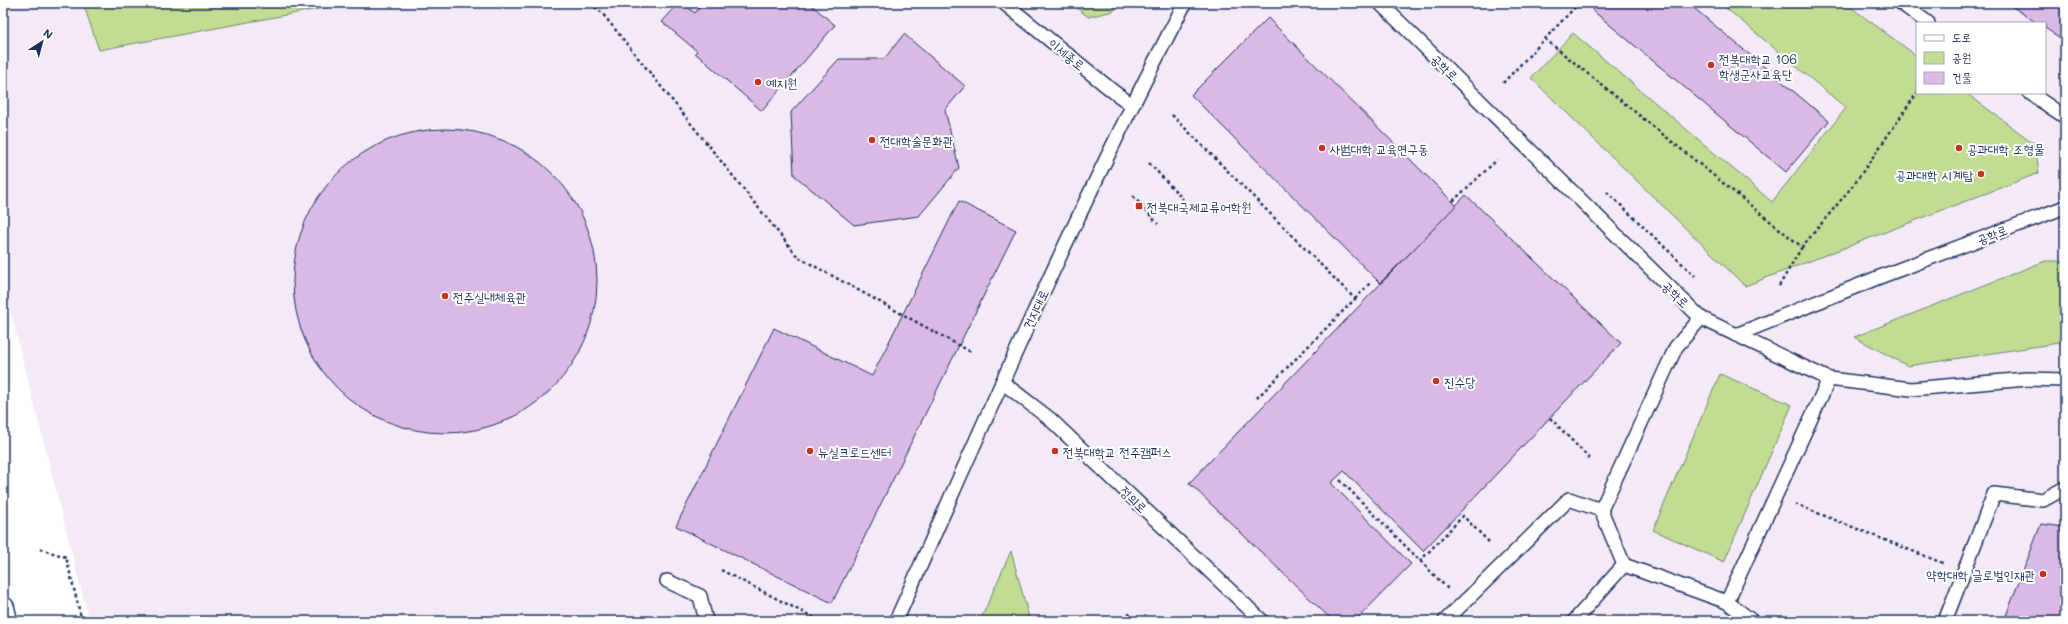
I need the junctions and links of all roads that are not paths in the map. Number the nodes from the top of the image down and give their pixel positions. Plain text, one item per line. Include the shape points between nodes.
1 (1004, 3) edge
2 (1185, 3) edge
3 (1380, 3) edge
4 (1901, 3) edge
5 (1927, 22) edge
6 (2031, 94) edge
7 (1132, 104) junction
8 (2065, 117) edge
9 (2060, 209) edge
10 (1701, 318) junction
11 (1736, 335) junction
12 (1829, 379) junction
13 (2065, 380) edge
14 (1002, 382) junction
15 (2065, 488) edge
16 (1601, 510) junction
17 (1624, 565) junction
18 (667, 581) dead end
19 (1727, 602) junction
20 (3, 608) edge
21 (6, 621) edge
22 (706, 621) edge
23 (896, 621) edge
24 (1262, 621) edge
25 (1445, 621) edge
26 (1574, 621) edge
27 (1752, 621) edge
28 (1945, 621) edge

1 - 7 lane, 이세종로
2 - 7 lane, 건지대로
3 - 10 lane, 공학로
4 - 5 lane
6 - 8 lane
7 - 14 lane, 건지대로
9 - 11 lane, 공학로 via 1877,278
10 - 11 lane, 공학로
10 - 16 lane via 1676,347
11 - 12 lane
12 - 13 lane via 1911,389 2027,379
12 - 19 lane
14 - 23 lane, 건지대로
14 - 24 lane, 정의로 via 1050,419
15 - 28 lane via 2043,500 1994,494
16 - 17 lane
16 - 25 lane via 1568,499
17 - 19 lane
17 - 26 lane
18 - 22 lane via 700,596
19 - 27 lane
20 - 21 street

